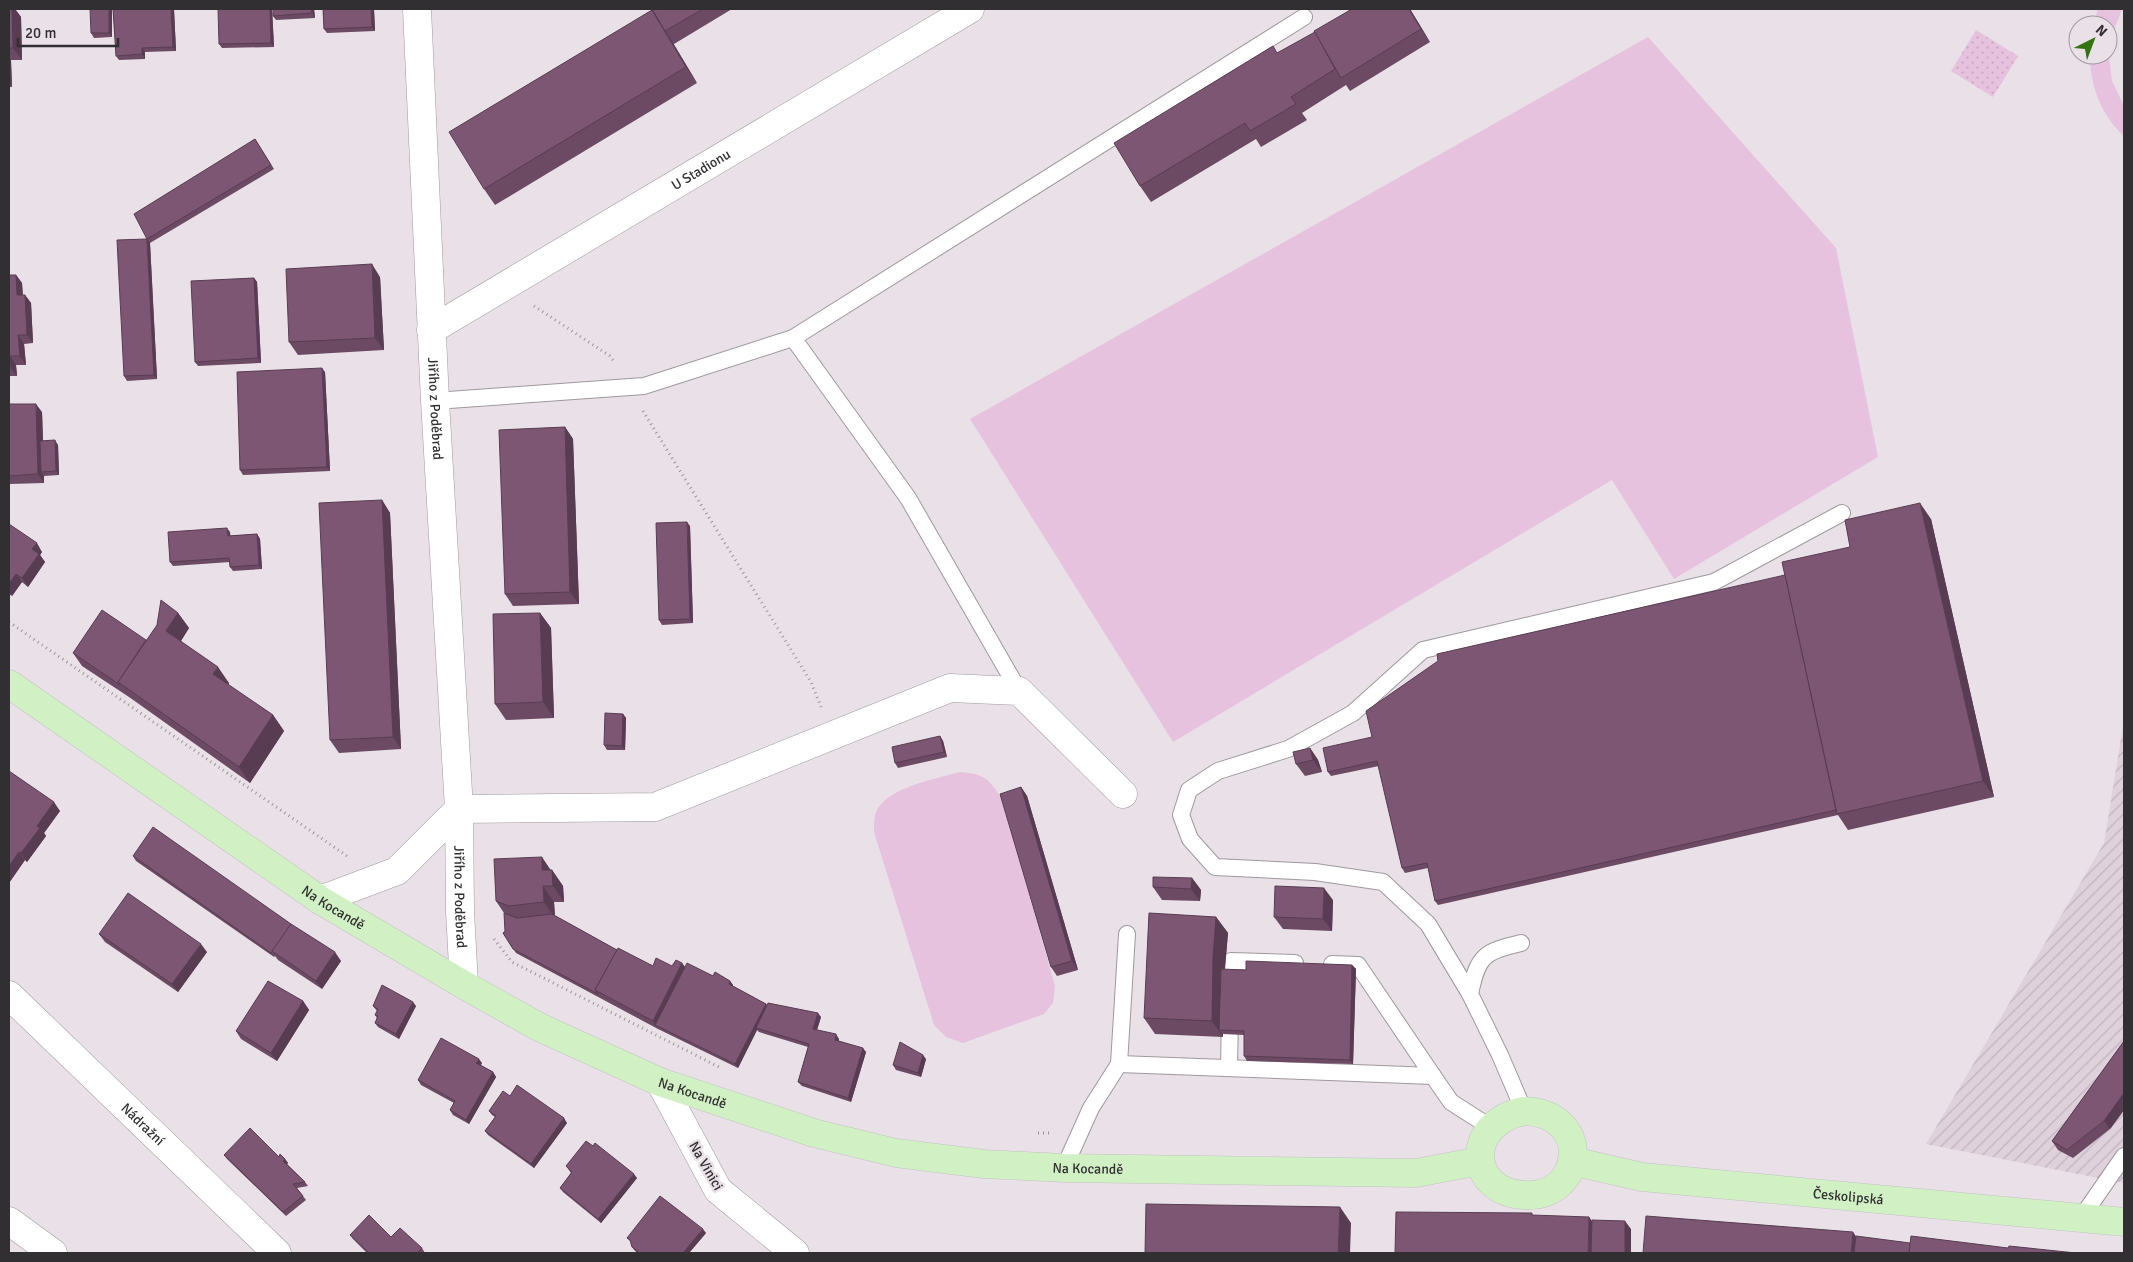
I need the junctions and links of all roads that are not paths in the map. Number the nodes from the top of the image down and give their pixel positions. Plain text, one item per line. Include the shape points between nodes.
1 (417, 9) edge
2 (970, 9) edge
3 (1304, 17) dead end
4 (431, 330) junction
5 (792, 338) junction
6 (435, 401) junction
7 (1842, 513) dead end
8 (9, 684) edge
9 (1019, 691) junction
10 (1123, 794) dead end
11 (459, 809) junction
12 (320, 900) junction
13 (1127, 934) dead end
14 (1521, 943) dead end
15 (464, 985) junction
16 (1470, 994) junction
17 (9, 995) edge
18 (1120, 1064) junction
19 (1228, 1068) junction
20 (1434, 1076) junction
21 (660, 1082) junction
22 (1524, 1111) junction
23 (1490, 1128) junction
24 (2124, 1156) edge
25 (1572, 1161) junction
26 (1480, 1162) junction
27 (1064, 1168) junction
28 (2081, 1218) junction
29 (9, 1221) edge
30 (2124, 1222) edge
31 (54, 1253) edge
32 (277, 1253) edge
33 (795, 1253) edge

1 - 4 street, Jiřího z Poděbrad
2 - 4 street, U Stadionu
3 - 5 lane
4 - 6 street, Jiřího z Poděbrad
5 - 6 lane via 644,386
5 - 9 lane via 908,498
6 - 11 street, Jiřího z Poděbrad
7 - 16 lane via 1714,582 1422,650 1353,713 1288,749 1218,771 1188,790 1181,815 1190,839 1215,867 1315,872 1382,882 1428,924
8 - 12 main road, Na Kocandě
9 - 10 street
9 - 11 street via 950,688 655,807
11 - 12 street, Jiřího z Poděbrad via 397,871
11 - 15 street, Jiřího z Poděbrad
12 - 15 main road, Na Kocandě
13 - 18 lane
14 - 16 lane via 1487,953 1475,972
15 - 21 main road, Na Kocandě via 539,1027
16 - 22 lane
17 - 32 street, Nádražní
18 - 19 lane
18 - 27 lane via 1091,1108
19 - 20 lane
19 - 20 lane via 1231,961 1358,965
20 - 23 lane via 1451,1102
21 - 27 main road, Na Kocandě via 814,1133 896,1153 984,1164
21 - 33 street, Na Vinici via 718,1190
22 - 23 main road via 1511,1113
22 - 25 main road via 1546,1114 1564,1127 1572,1144
23 - 26 main road via 1483,1138
24 - 28 lane
25 - 26 main road via 1560,1183 1538,1194 1525,1195 1513,1194 1492,1182
25 - 28 main road, Českolipská via 1642,1177
26 - 27 main road, Na Kocandě via 1416,1173
28 - 30 main road, Českolipská
29 - 31 street

